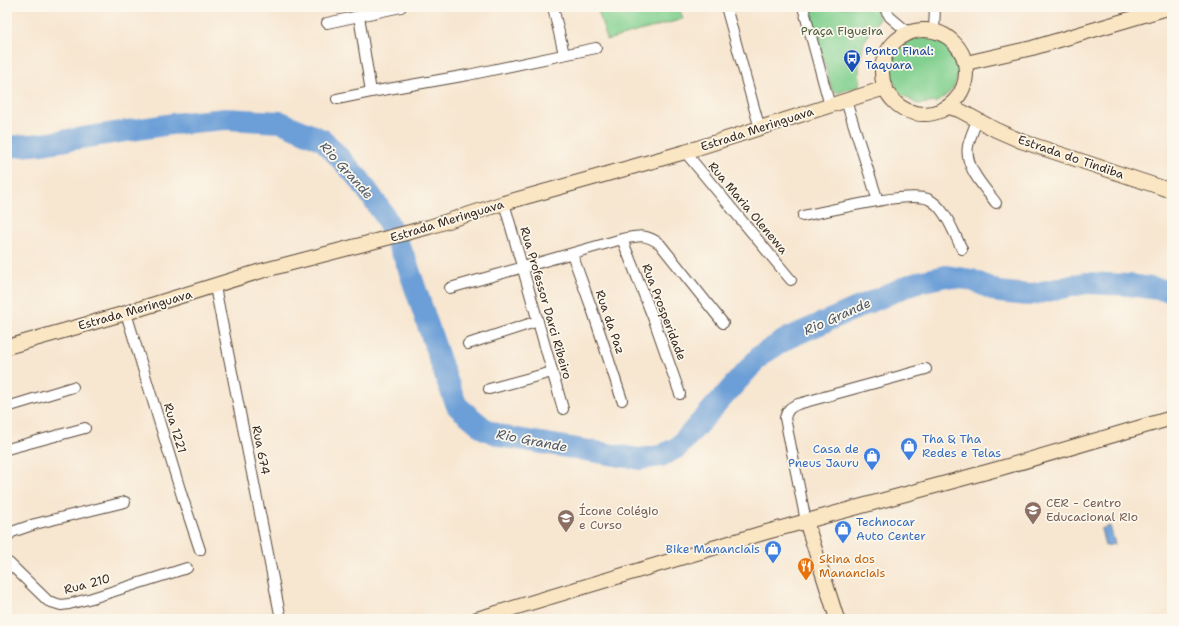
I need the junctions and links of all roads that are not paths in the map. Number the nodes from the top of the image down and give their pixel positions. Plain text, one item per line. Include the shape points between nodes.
1 (401, 7) edge
2 (553, 7) edge
3 (726, 7) edge
4 (803, 7) edge
5 (884, 7) edge
6 (935, 7) edge
7 (1172, 7) edge
8 (359, 16) junction
9 (327, 23) dead end
10 (934, 31) junction
11 (909, 33) junction
12 (596, 48) dead end
13 (564, 54) junction
14 (966, 63) junction
15 (884, 88) junction
16 (370, 92) junction
17 (961, 94) junction
18 (337, 99) dead end
19 (846, 101) junction
20 (830, 106) junction
21 (949, 107) junction
22 (975, 118) junction
23 (760, 129) junction
24 (685, 152) junction
25 (1172, 191) edge
26 (878, 201) junction
27 (504, 203) junction
28 (996, 203) dead end
29 (803, 216) dead end
30 (622, 240) junction
31 (962, 249) dead end
32 (572, 254) junction
33 (522, 268) junction
34 (791, 280) dead end
35 (215, 286) junction
36 (450, 288) dead end
37 (126, 313) junction
38 (538, 322) junction
39 (723, 324) dead end
40 (468, 344) dead end
41 (7, 347) edge
42 (926, 369) dead end
43 (552, 372) junction
44 (73, 387) dead end
45 (489, 390) dead end
46 (680, 394) dead end
47 (622, 400) dead end
48 (7, 407) edge
49 (563, 409) dead end
50 (1172, 418) edge
51 (85, 428) dead end
52 (7, 449) edge
53 (125, 502) dead end
54 (806, 521) junction
55 (7, 537) edge
56 (200, 550) dead end
57 (8, 562) edge
58 (186, 568) dead end
59 (281, 619) edge
60 (477, 619) edge
61 (837, 619) edge

1 - 8 street
2 - 13 street
3 - 23 street
4 - 20 street
5 - 11 street via 890,17
6 - 10 street
7 - 14 street via 1032,48
8 - 9 street
8 - 16 street
10 - 11 street
10 - 14 street via 949,38 960,49
11 - 15 street via 895,42 885,55 882,72
12 - 13 street
13 - 16 street via 468,75
14 - 17 street via 967,74
15 - 19 street, Estrada Meringuava
15 - 21 street via 899,106 919,115 935,114
16 - 18 street
17 - 21 street
17 - 22 street
19 - 20 street, Estrada Meringuava
19 - 26 street
20 - 23 street, Estrada Meringuava
21 - 22 street, Estrada do Tindiba
22 - 25 street, Estrada do Tindiba via 1021,141
22 - 28 street via 968,158 973,172
23 - 24 street, Estrada Meringuava
24 - 27 street, Estrada Meringuava
24 - 34 street, Rua Maria Olenewa
26 - 29 street
26 - 31 street via 913,197 928,199 939,207
27 - 33 street, Rua Professor Darci Ribeiro
27 - 35 street, Estrada Meringuava via 429,227
30 - 32 street
30 - 39 street via 647,236 660,244
30 - 46 street, Rua Prosperidade
32 - 33 street
32 - 47 street, Rua da Paz
33 - 36 street
33 - 38 street, Rua Professor Darci Ribeiro
35 - 37 street, Estrada Meringuava
35 - 59 street, Rua 674
37 - 41 street, Estrada Meringuava
37 - 56 street, Rua 1221
38 - 40 street
38 - 43 street, Rua Professor Darci Ribeiro
42 - 54 street via 791,406 787,411 785,418
43 - 45 street
43 - 49 street, Rua Professor Darci Ribeiro
44 - 48 street
50 - 54 street
51 - 52 street
53 - 55 street via 35,524 12,532
54 - 60 street
54 - 61 street
57 - 58 street, Rua 210 via 48,601 61,605 92,598

